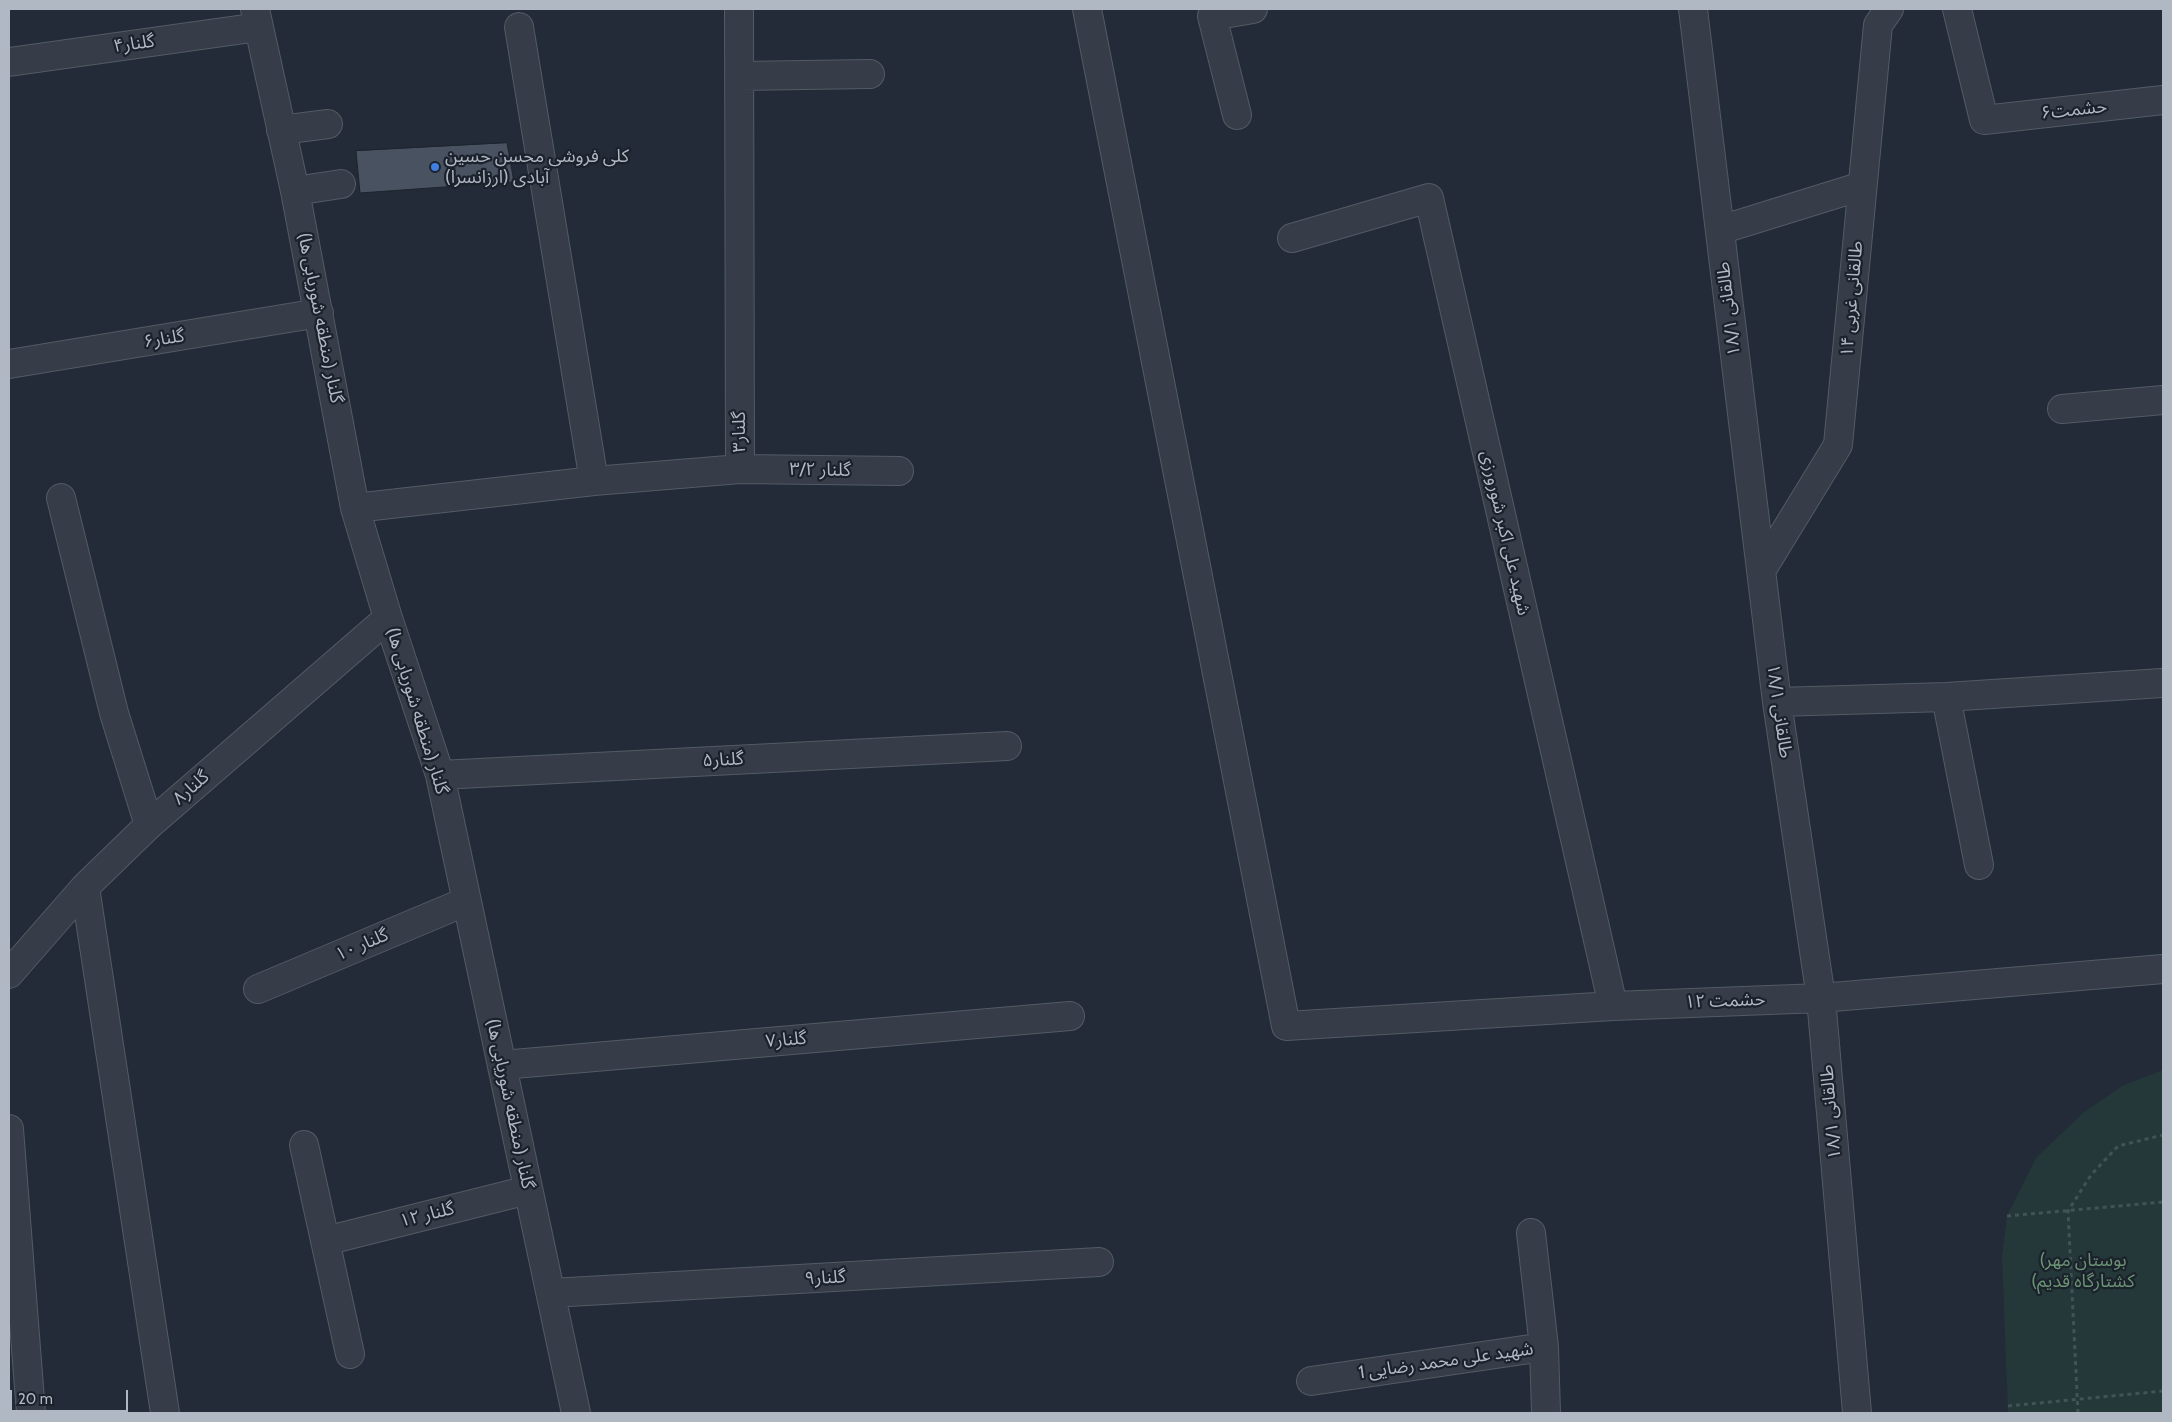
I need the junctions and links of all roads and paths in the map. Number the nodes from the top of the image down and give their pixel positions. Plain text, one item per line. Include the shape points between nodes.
1 (739, 9) edge
2 (1087, 9) edge
3 (1253, 9) edge
4 (1693, 9) edge
5 (1890, 9) edge
6 (1957, 9) edge
7 (257, 18) edge
8 (519, 26) dead end
9 (9, 62) edge
10 (870, 74) dead end
11 (739, 76) junction
12 (2163, 100) edge
13 (1237, 115) dead end
14 (328, 124) dead end
15 (282, 130) junction
16 (341, 184) dead end
17 (1862, 186) junction
18 (295, 191) junction
19 (1720, 230) junction
20 (1292, 238) dead end
21 (319, 313) junction
22 (9, 364) edge
23 (2163, 400) edge
24 (2062, 409) dead end
25 (740, 469) junction
26 (899, 471) dead end
27 (594, 481) junction
28 (61, 498) dead end
29 (355, 508) junction
30 (1761, 571) junction
31 (388, 618) junction
32 (2162, 683) edge
33 (1946, 697) junction
34 (1777, 702) junction
35 (1007, 746) dead end
36 (440, 775) junction
37 (149, 825) junction
38 (1979, 865) dead end
39 (85, 887) junction
40 (466, 901) junction
41 (2163, 969) edge
42 (9, 974) edge
43 (258, 989) dead end
44 (1821, 998) junction
45 (1613, 1006) junction
46 (1070, 1016) dead end
47 (502, 1065) junction
48 (2163, 1135) edge
49 (9, 1141) edge
50 (304, 1145) dead end
51 (528, 1190) junction
52 (2163, 1202) edge
53 (2068, 1211) junction
54 (2007, 1216) dead end
55 (1531, 1234) dead end
56 (326, 1241) junction
57 (1100, 1262) dead end
58 (551, 1293) junction
59 (1544, 1347) junction
60 (350, 1354) dead end
61 (1311, 1380) dead end
62 (2163, 1390) edge
63 (2077, 1399) junction
64 (2008, 1406) dead end
65 (30, 1413) edge
66 (166, 1413) edge
67 (576, 1413) edge
68 (1546, 1413) edge
69 (1857, 1413) edge
70 (2078, 1413) edge

1 - 11 street, گلنار۳
2 - 45 street, حشمت ۱۲ via 1286,1026
3 - 13 street via 1212,16
4 - 19 street, طالقانی ۱۸/۱
5 - 17 street, طالقانی غربی ۱۴ via 1878,25
6 - 12 street, حشمت۶ via 1984,120
7 - 9 street, گلنار۴
7 - 15 street, گلنار (منطقه شوریابی ها)
8 - 27 street
10 - 11 street
11 - 25 street, گلنار۳
14 - 15 street
15 - 18 street, گلنار (منطقه شوریابی ها)
16 - 18 street
17 - 19 street
17 - 30 street, طالقانی غربی ۱۴ via 1838,445
18 - 21 street, گلنار (منطقه شوریابی ها)
19 - 30 street, طالقانی ۱۸/۱
20 - 45 street, شهید علی اکبر شورورزی via 1428,198
21 - 22 street, گلنار۶
21 - 29 street, گلنار (منطقه شوریابی ها)
23 - 24 street
25 - 26 street, گلنار ۳/۲
25 - 27 street, گلنار۳
27 - 29 street, گلنار۳
28 - 37 street via 114,713
29 - 31 street, گلنار (منطقه شوریابی ها)
30 - 34 street, طالقانی ۱۸/۱
31 - 36 street, گلنار (منطقه شوریابی ها)
31 - 37 street, گلنار۸
32 - 33 street
33 - 34 street
33 - 38 street
34 - 44 street, طالقانی ۱۸/۱
35 - 36 street, گلنار۵
36 - 40 street, گلنار (منطقه شوریابی ها)
37 - 39 street, گلنار۸
39 - 42 street, گلنار۸
39 - 66 street
40 - 43 street, گلنار ۱۰
40 - 47 street, گلنار (منطقه شوریابی ها)
41 - 44 street, حشمت ۱۲
44 - 45 street, حشمت ۱۲
44 - 69 street, طالقانی ۱۸/۱
46 - 47 street, گلنار۷
47 - 51 street, گلنار (منطقه شوریابی ها)
48 - 53 path via 2118,1146 2091,1175
49 - 65 street
50 - 56 street
51 - 56 street, گلنار ۱۲
51 - 58 street, گلنار (منطقه شوریابی ها)
52 - 53 path
53 - 54 path
53 - 63 path
55 - 59 street
56 - 60 street
57 - 58 street, گلنار۹
58 - 67 street, گلنار (منطقه شوریابی ها)
59 - 61 street, شهید علی محمد رضایی 1
59 - 68 street, شهید علی محمد رضایی 1
62 - 63 path
63 - 64 path
63 - 70 path

